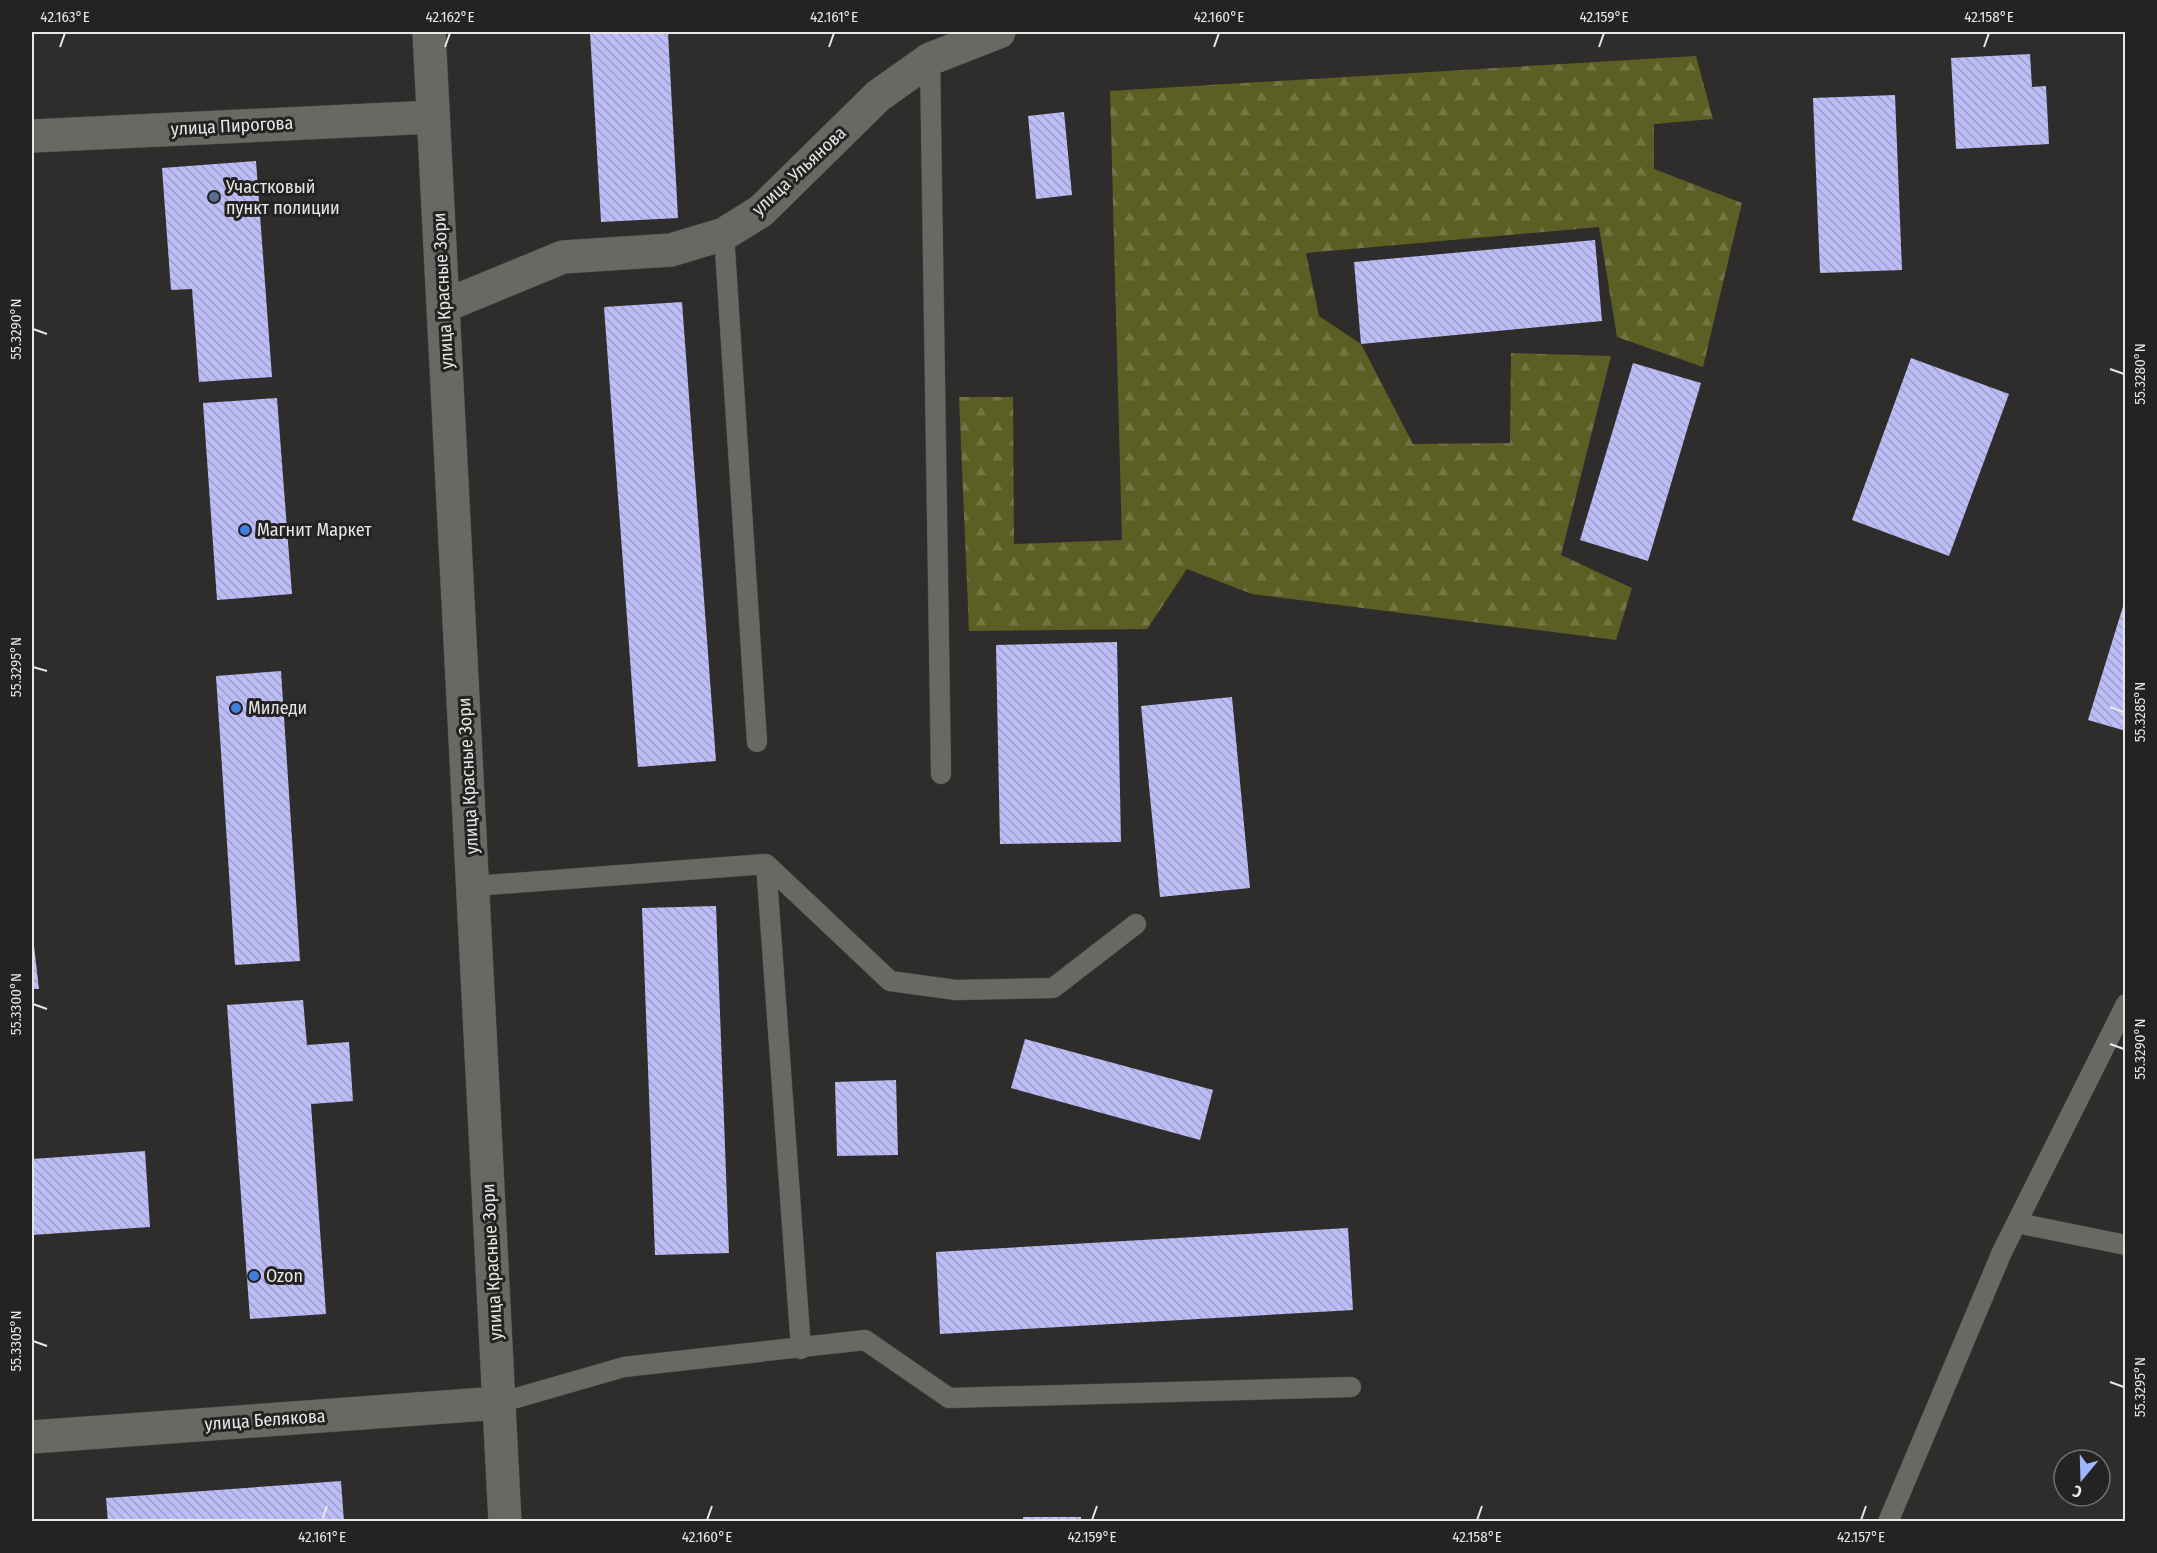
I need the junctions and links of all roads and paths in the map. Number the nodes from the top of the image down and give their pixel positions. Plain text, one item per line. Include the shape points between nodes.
1 (429, 32) edge
2 (999, 32) edge
3 (930, 59) junction
4 (433, 117) junction
5 (32, 135) edge
6 (724, 234) junction
7 (444, 306) junction
8 (757, 742) dead end
9 (940, 774) dead end
10 (766, 864) junction
11 (474, 886) junction
12 (1136, 924) dead end
13 (2126, 1004) edge
14 (2017, 1223) junction
15 (2126, 1245) edge
16 (801, 1349) junction
17 (1351, 1387) dead end
18 (499, 1403) junction
19 (32, 1437) edge
20 (505, 1521) edge
21 (1888, 1521) edge

1 - 4 street, улица Красные Зори
2 - 3 street, улица Ульянова
3 - 6 street, улица Ульянова via 878,96 761,211
3 - 9 lane
4 - 5 street, улица Пирогова
4 - 7 street, улица Красные Зори
6 - 7 street, улица Ульянова via 671,250 563,257
6 - 8 lane
7 - 11 street, улица Красные Зори
10 - 11 lane
10 - 12 lane via 890,981 956,990 1053,988
10 - 16 lane
11 - 18 street, улица Красные Зори
13 - 14 lane
14 - 15 lane
14 - 21 lane
16 - 17 lane via 865,1340 949,1398
16 - 18 lane via 624,1367
18 - 19 street, улица Белякова
18 - 20 street, улица Красные Зори

